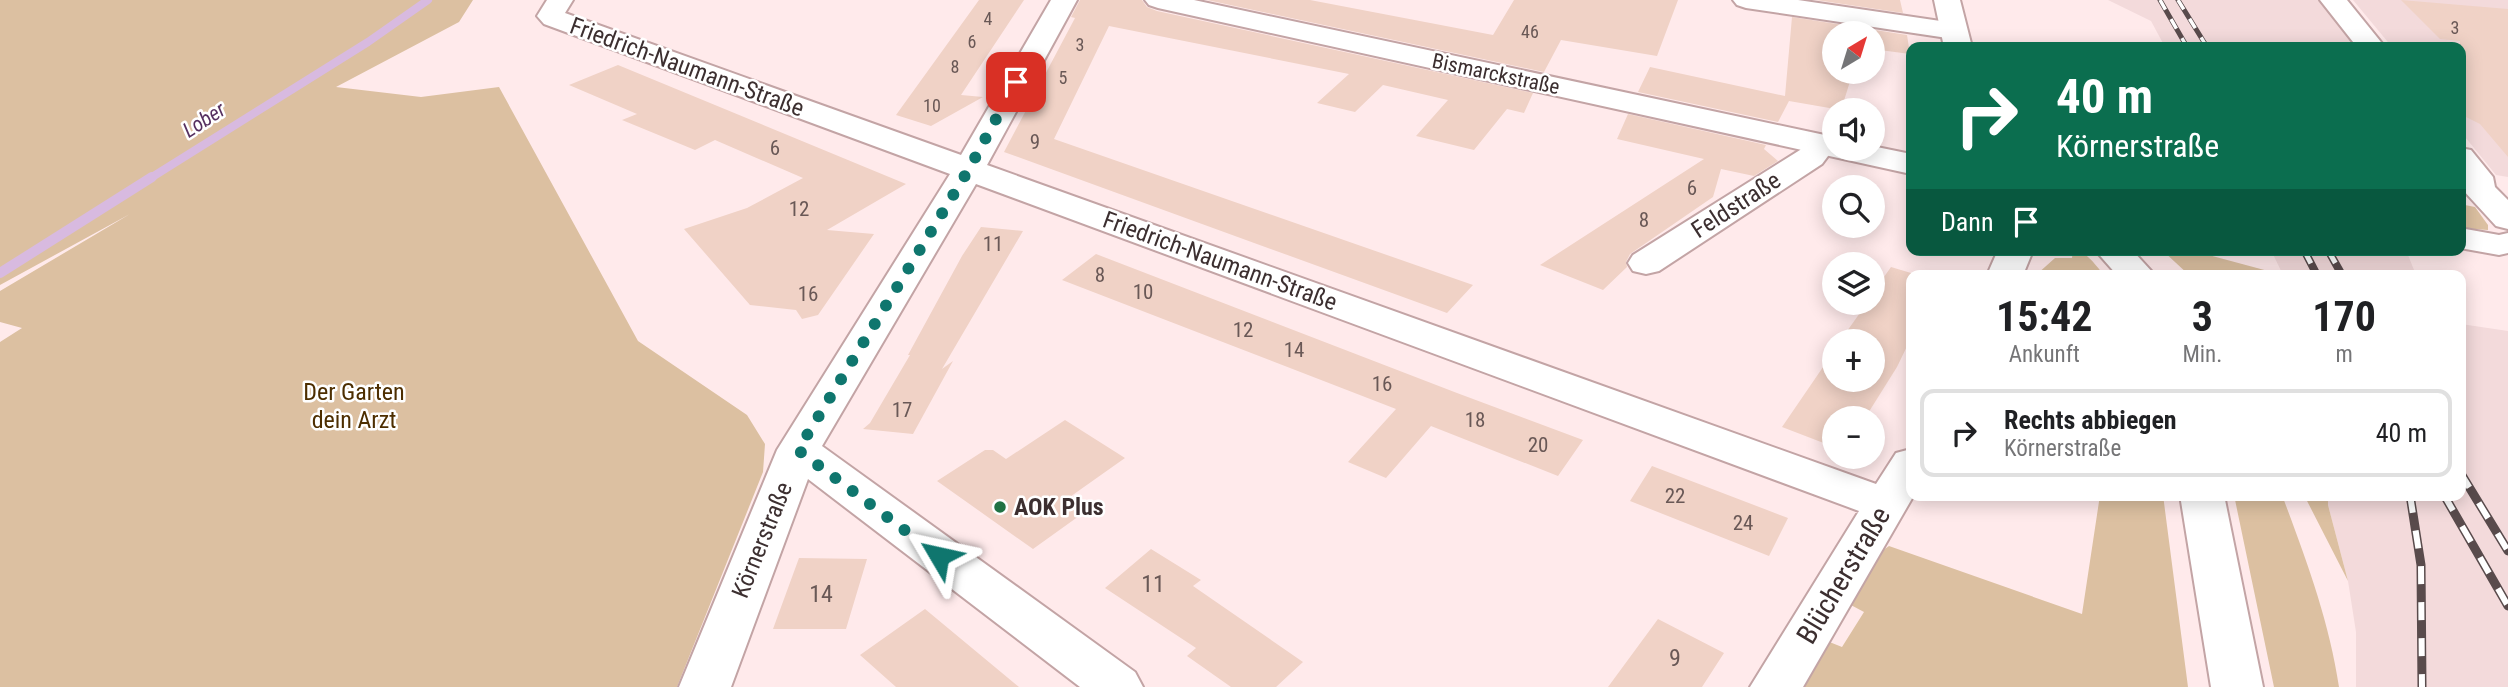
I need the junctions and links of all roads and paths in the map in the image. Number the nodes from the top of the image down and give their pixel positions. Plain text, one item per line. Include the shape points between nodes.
1 (1064, 0) edge
2 (1158, 0) edge
3 (1746, 0) edge
4 (1947, 0) edge
5 (2333, 0) edge
6 (557, 9) edge
7 (1956, 39) edge
8 (2367, 42) edge
9 (1822, 144) edge
10 (1822, 152) edge
11 (1885, 158) edge
12 (1906, 163) edge
13 (2466, 164) edge
14 (969, 169) junction
15 (2470, 190) edge
16 (2508, 219) edge
17 (2466, 239) edge
18 (2508, 243) edge
19 (2118, 256) edge
20 (1646, 263) dead end
21 (2132, 270) edge
22 (798, 450) junction
23 (1906, 471) edge
24 (2204, 501) edge
25 (1886, 504) junction
26 (705, 687) edge
27 (1117, 687) edge
28 (1776, 687) edge
29 (2237, 687) edge

1 - 14 street, Körnerstraße
2 - 9 street, Bismarckstraße
3 - 7 street
4 - 7 street
5 - 8 street
6 - 14 street, Friedrich-Naumann-Straße
10 - 20 street, Feldstraße
11 - 12 street, Bismarckstraße
13 - 15 street via 2477,177
14 - 22 street, Körnerstraße
14 - 25 street, Friedrich-Naumann-Straße
15 - 16 street
17 - 18 street
19 - 21 street
22 - 26 street, Körnerstraße
22 - 27 street
23 - 25 street, Blücherstraße
24 - 29 street
25 - 28 street, Blücherstraße

